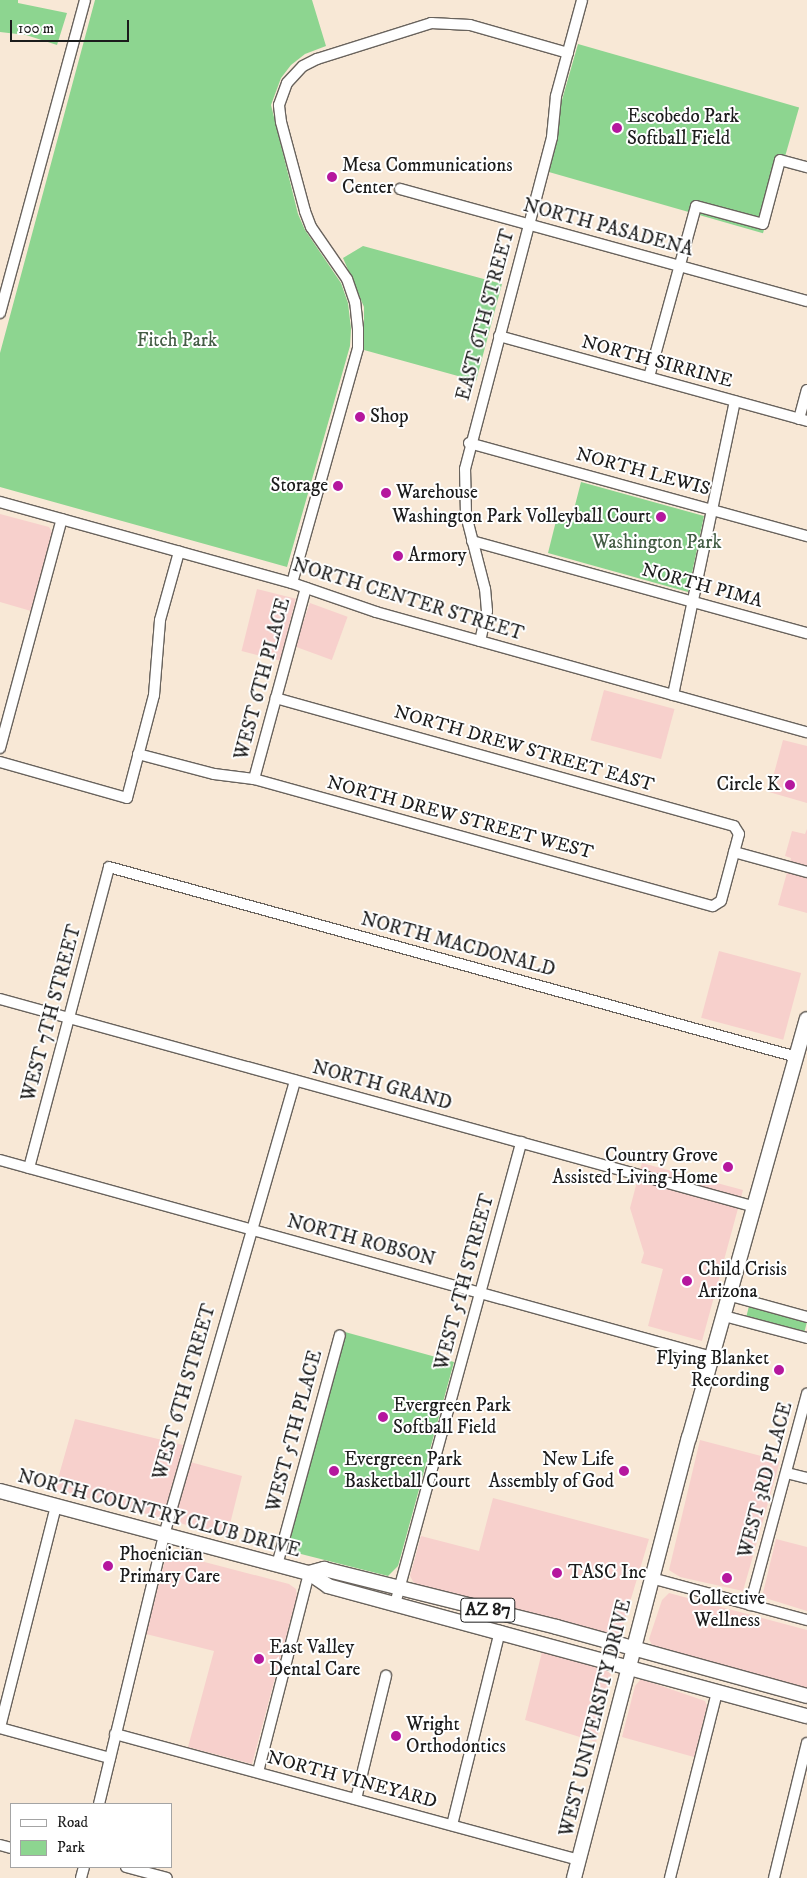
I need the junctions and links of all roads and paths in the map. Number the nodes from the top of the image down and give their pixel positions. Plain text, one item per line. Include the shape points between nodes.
1 (85, 0) edge
2 (582, 0) edge
3 (568, 53) junction
4 (807, 167) edge
5 (400, 189) dead end
6 (529, 225) junction
7 (680, 266) junction
8 (807, 301) edge
9 (0, 313) edge
10 (499, 336) junction
11 (649, 377) junction
12 (807, 390) edge
13 (735, 401) junction
14 (803, 420) edge
15 (470, 443) junction
16 (0, 502) edge
17 (712, 510) junction
18 (62, 519) junction
19 (807, 536) edge
20 (472, 541) junction
21 (179, 552) junction
22 (292, 584) junction
23 (306, 588) junction
24 (693, 602) junction
25 (807, 633) edge
26 (480, 641) junction
27 (673, 695) junction
28 (276, 698) junction
29 (807, 732) edge
30 (0, 748) edge
31 (138, 754) junction
32 (0, 762) edge
33 (254, 779) junction
34 (734, 852) junction
35 (109, 867) joint
36 (807, 872) edge
37 (0, 998) edge
38 (69, 1018) junction
39 (807, 1019) edge
40 (804, 1038) edge
41 (797, 1057) junction
42 (295, 1080) junction
43 (521, 1142) junction
44 (0, 1160) edge
45 (29, 1168) junction
46 (755, 1207) junction
47 (253, 1230) junction
48 (480, 1293) junction
49 (731, 1296) junction
50 (724, 1316) junction
51 (807, 1317) edge
52 (340, 1335) dead end
53 (807, 1338) edge
54 (712, 1356) junction
55 (807, 1394) edge
56 (786, 1472) junction
57 (807, 1478) edge
58 (0, 1491) edge
59 (56, 1506) junction
60 (164, 1535) junction
61 (276, 1565) junction
62 (309, 1574) junction
63 (651, 1578) junction
64 (398, 1588) junction
65 (395, 1604) junction
66 (750, 1605) junction
67 (807, 1620) edge
68 (500, 1631) junction
69 (633, 1648) junction
70 (628, 1666) junction
71 (386, 1676) dead end
72 (717, 1692) junction
73 (807, 1696) edge
74 (807, 1716) edge
75 (0, 1728) edge
76 (115, 1734) junction
77 (807, 1743) edge
78 (110, 1758) junction
79 (258, 1772) junction
80 (356, 1799) junction
81 (99, 1803) edge
82 (452, 1826) junction
83 (579, 1860) junction
84 (130, 1868) edge
85 (167, 1878) edge
86 (574, 1878) edge
87 (670, 1878) edge
88 (774, 1878) edge

1 - 9 street
2 - 3 street, EAST 6TH STREET
3 - 6 street, EAST 6TH STREET via 556,96 552,137
3 - 22 street via 470,25 431,23 317,59 303,66 287,83 279,106 281,122 304,211 311,227 347,279 355,302 358,329 358,348
4 - 7 street via 780,160 762,224 696,206
5 - 6 street, NORTH PASADENA
6 - 7 street, NORTH PASADENA
6 - 10 street, EAST 6TH STREET
7 - 8 street, NORTH PASADENA
7 - 11 street
10 - 11 street, NORTH SIRRINE
10 - 15 street, EAST 6TH STREET
11 - 13 street, NORTH SIRRINE
12 - 14 street
13 - 14 street, NORTH SIRRINE
13 - 17 street
15 - 17 street, NORTH LEWIS
15 - 20 street, EAST 6TH STREET via 464,491
16 - 18 street, NORTH CENTER STREET
17 - 19 street, NORTH LEWIS
17 - 24 street
18 - 21 street, NORTH CENTER STREET
18 - 30 street
20 - 24 street, NORTH PIMA
20 - 26 street, EAST 6TH STREET via 486,589 487,611
21 - 22 street, NORTH CENTER STREET
21 - 31 street via 160,620 154,695
22 - 23 street, NORTH CENTER STREET
23 - 26 street, NORTH CENTER STREET via 376,612
23 - 28 street, WEST 6TH PLACE
24 - 25 street, NORTH PIMA
24 - 27 street
26 - 27 street, NORTH CENTER STREET
27 - 29 street, NORTH CENTER STREET
28 - 33 street, WEST 6TH PLACE
28 - 34 street, NORTH DREW STREET EAST via 734,826 739,834
31 - 32 street via 127,798
31 - 33 street, NORTH DREW STREET WEST via 214,774
33 - 34 street, NORTH DREW STREET WEST via 713,906 721,901
34 - 36 street
35 - 38 street, WEST 7TH STREET
35 - 41 street, NORTH MACDONALD
37 - 38 street, NORTH GRAND
38 - 42 street, NORTH GRAND
38 - 45 street, WEST 7TH STREET
39 - 40 main road, WEST UNIVERSITY DRIVE
40 - 41 main road, WEST UNIVERSITY DRIVE
41 - 46 main road, WEST UNIVERSITY DRIVE
42 - 43 street, NORTH GRAND
42 - 47 street, WEST 6TH STREET
43 - 46 street, NORTH GRAND
43 - 48 street, WEST 5TH STREET
44 - 45 street, NORTH ROBSON
45 - 47 street, NORTH ROBSON
46 - 49 main road, WEST UNIVERSITY DRIVE
47 - 48 street, NORTH ROBSON
47 - 60 street, WEST 6TH STREET via 228,1304
48 - 54 street, NORTH ROBSON
48 - 64 street, WEST 5TH STREET
49 - 50 main road, WEST UNIVERSITY DRIVE
49 - 51 street
50 - 53 street
50 - 54 main road, WEST UNIVERSITY DRIVE
52 - 61 street, WEST 5TH PLACE
54 - 63 main road, WEST UNIVERSITY DRIVE
55 - 56 street, WEST 3RD PLACE
56 - 57 street
56 - 66 street, WEST 3RD PLACE
58 - 59 main road, NORTH COUNTRY CLUB DRIVE / AZ 87
59 - 60 main road, NORTH COUNTRY CLUB DRIVE / AZ 87
59 - 75 street
60 - 61 main road, NORTH COUNTRY CLUB DRIVE / AZ 87
60 - 76 street, WEST 6TH STREET
61 - 62 main road, NORTH COUNTRY CLUB DRIVE / AZ 87
62 - 64 main road, NORTH COUNTRY CLUB DRIVE / AZ 87 via 324,1569
62 - 65 main road, NORTH COUNTRY CLUB DRIVE / AZ 87 via 320,1583
62 - 79 street
63 - 66 street
63 - 69 main road, WEST UNIVERSITY DRIVE
64 - 65 street, WEST 5TH STREET
64 - 69 main road, NORTH COUNTRY CLUB DRIVE / AZ 87
65 - 68 main road, NORTH COUNTRY CLUB DRIVE / AZ 87
66 - 67 street
68 - 70 main road, NORTH COUNTRY CLUB DRIVE / AZ 87
68 - 82 street
69 - 70 main road, WEST UNIVERSITY DRIVE
69 - 73 main road, NORTH COUNTRY CLUB DRIVE / AZ 87
70 - 72 main road, NORTH COUNTRY CLUB DRIVE / AZ 87
70 - 83 main road, WEST UNIVERSITY DRIVE
71 - 80 street
72 - 74 main road, NORTH COUNTRY CLUB DRIVE / AZ 87
72 - 87 street
75 - 78 street
76 - 78 street, WEST 6TH STREET
76 - 79 street, NORTH VINEYARD
77 - 88 street
78 - 81 street, WEST 6TH STREET
79 - 80 street, NORTH VINEYARD
80 - 82 street, NORTH VINEYARD
82 - 83 street, NORTH VINEYARD
83 - 86 main road, WEST UNIVERSITY DRIVE
84 - 85 street

